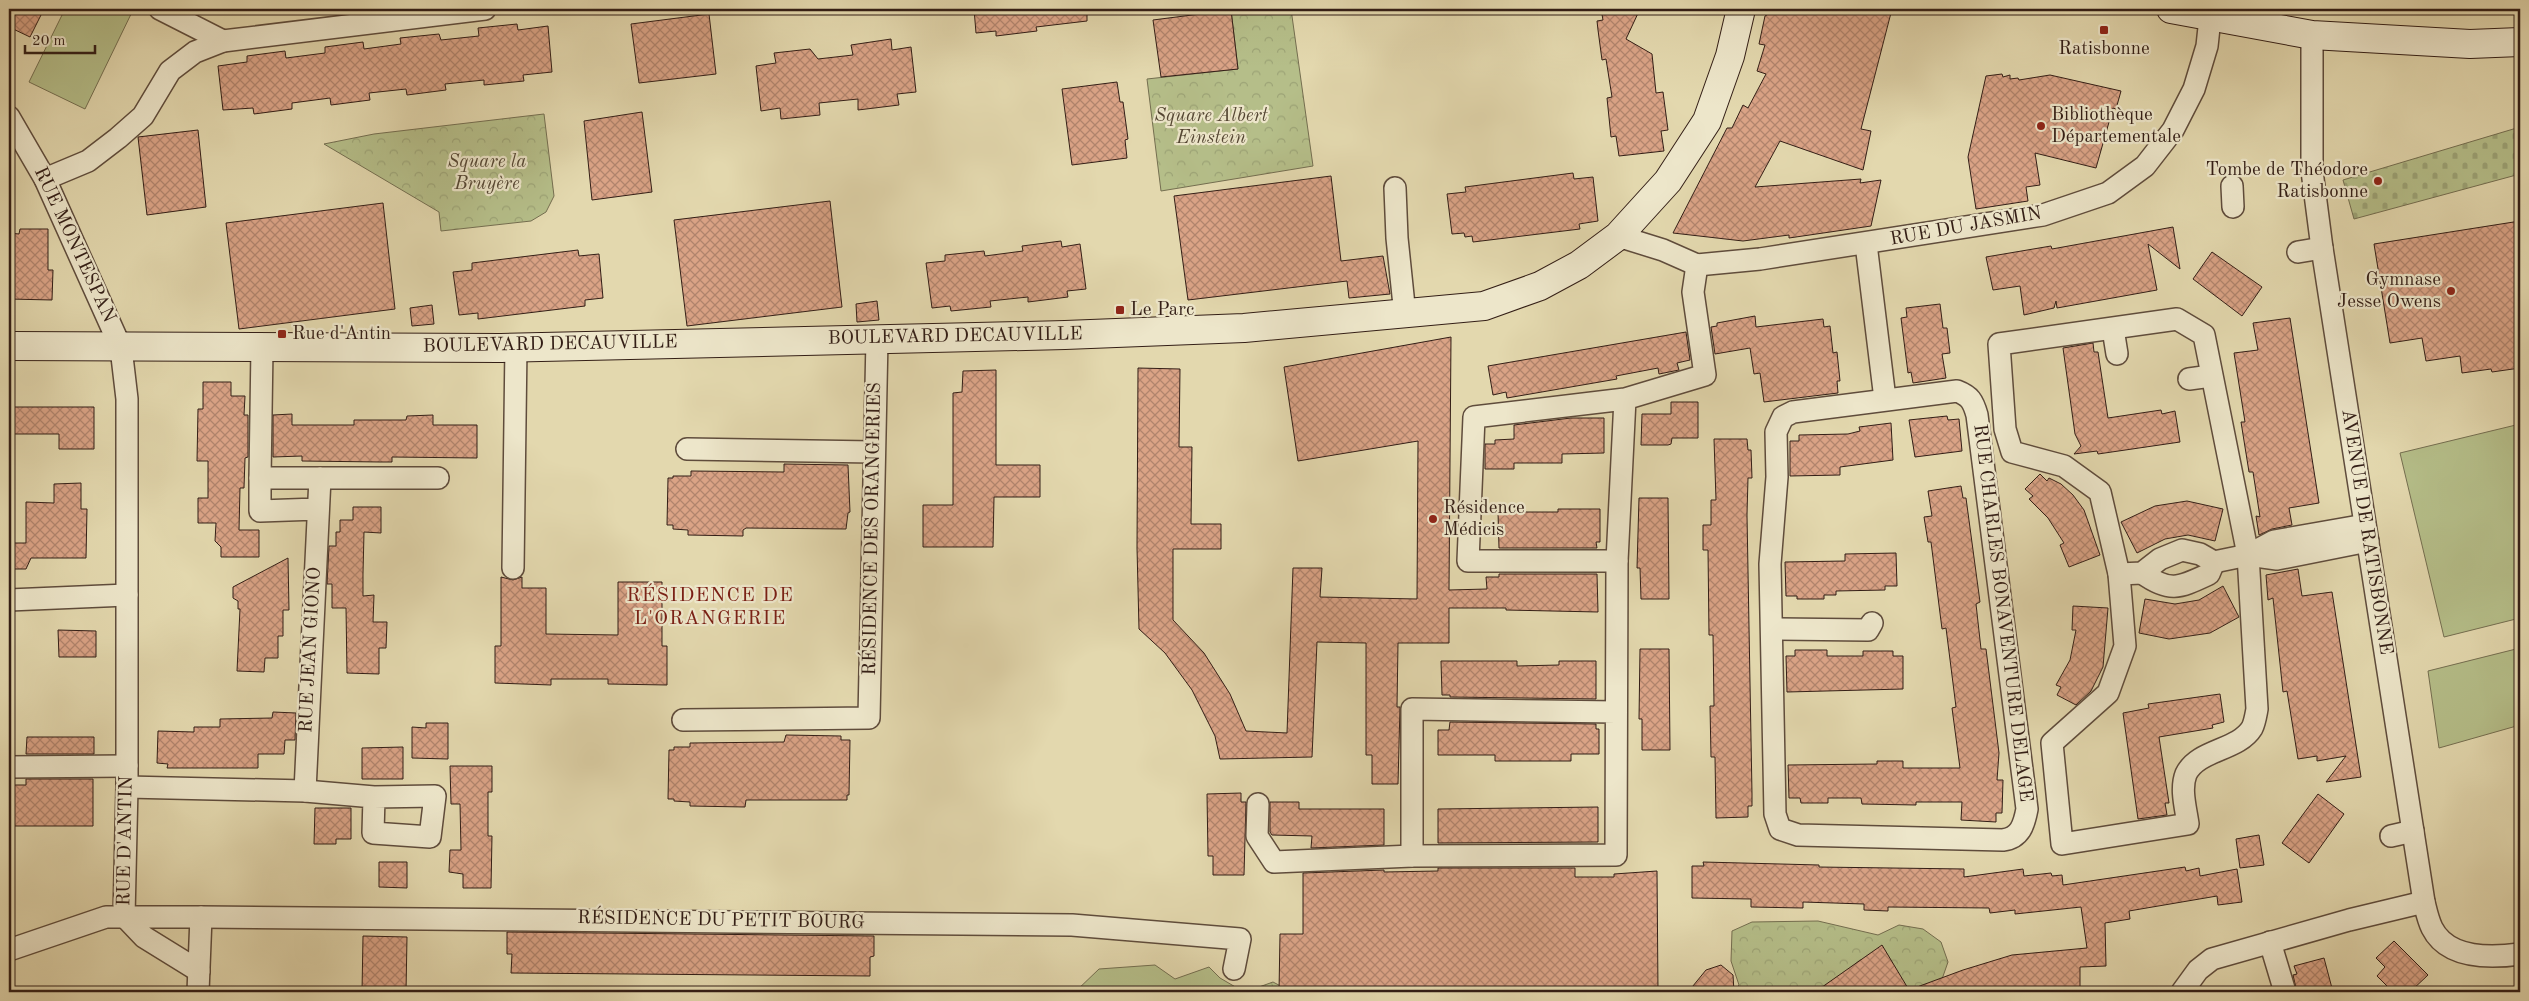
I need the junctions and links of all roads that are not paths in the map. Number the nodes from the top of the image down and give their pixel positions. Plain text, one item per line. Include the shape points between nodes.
1 (160, 9) edge
2 (485, 9) edge
3 (1742, 9) edge
4 (2171, 9) edge
5 (2211, 13) edge
6 (2312, 35) junction
7 (223, 41) junction
8 (2520, 42) edge
9 (9, 117) edge
10 (45, 179) junction
11 (1395, 188) dead end
12 (1618, 236) junction
13 (1866, 244) junction
14 (2322, 248) junction
15 (2298, 252) dead end
16 (1697, 265) junction
17 (1405, 315) junction
18 (2113, 329) junction
19 (877, 339) junction
20 (9, 346) edge
21 (516, 346) junction
22 (121, 348) junction
23 (262, 348) junction
24 (2117, 354) dead end
25 (2211, 376) junction
26 (2190, 380) dead end
27 (1625, 399) junction
28 (1885, 399) junction
29 (687, 449) dead end
30 (874, 452) junction
31 (260, 478) junction
32 (320, 478) junction
33 (438, 478) dead end
34 (318, 509) junction
35 (2367, 533) junction
36 (2248, 555) junction
37 (1617, 561) junction
38 (2214, 562) junction
39 (513, 568) dead end
40 (2142, 573) junction
41 (2119, 574) junction
42 (127, 596) junction
43 (9, 600) edge
44 (1872, 623) dead end
45 (1773, 630) junction
46 (1616, 712) junction
47 (683, 720) dead end
48 (127, 766) junction
49 (9, 767) edge
50 (127, 787) junction
51 (305, 791) junction
52 (374, 798) dead end
53 (1258, 804) dead end
54 (2413, 831) junction
55 (2391, 836) dead end
56 (1412, 856) junction
57 (2424, 902) junction
58 (124, 916) junction
59 (201, 917) junction
60 (2270, 942) junction
61 (9, 950) edge
62 (2520, 954) edge
63 (1234, 969) dead end
64 (199, 982) edge
65 (2182, 992) edge
66 (2285, 992) edge

1 - 7 street
2 - 7 street
3 - 12 street, BOULEVARD DECAUVILLE via 1730,56 1707,121 1668,181
4 - 5 street
5 - 6 street
5 - 13 street, RUE DU JASMIN via 2207,46 2194,89 2173,130 2145,166 2108,192 2043,215
6 - 8 street via 2470,44
6 - 14 street, AVENUE DE RATISBONNE via 2312,171
7 - 10 street via 195,52 170,72 143,116 118,138 88,161
9 - 10 street, RUE MONTESPAN
10 - 22 street, RUE MONTESPAN
11 - 17 street
12 - 16 street, RUE DU JASMIN
12 - 17 street, BOULEVARD DECAUVILLE via 1579,265 1540,286 1484,306
13 - 16 street, RUE DU JASMIN
13 - 28 street
14 - 15 street
14 - 35 street, AVENUE DE RATISBONNE
16 - 27 street via 1693,292 1705,375
17 - 19 street, BOULEVARD DECAUVILLE via 1244,328
18 - 24 street
18 - 25 street via 2177,319 2204,335
18 - 41 street via 1999,344 2005,429 2012,452 2064,466 2100,492
19 - 21 street, BOULEVARD DECAUVILLE
19 - 30 street, RÉSIDENCE DES ORANGERIES
20 - 22 street, BOULEVARD DECAUVILLE
21 - 23 street, BOULEVARD DECAUVILLE
21 - 39 street
22 - 23 street, BOULEVARD DECAUVILLE
22 - 42 street, RUE D'ANTIN via 127,400
23 - 31 street
25 - 26 street
25 - 36 street
27 - 37 street
27 - 37 street via 1474,417 1468,562
28 - 45 street, RUE CHARLES BONAVENTURE DELAGE via 1793,412 1782,418 1776,432 1777,477 1770,564
28 - 45 street, RUE CHARLES BONAVENTURE DELAGE via 1957,391 1973,401 2027,809 2020,832 2011,839 2003,840 1798,835 1780,829 1775,814
29 - 30 street
30 - 47 street, RÉSIDENCE DES ORANGERIES via 869,718
31 - 32 street
31 - 34 street via 260,511
32 - 33 street
32 - 34 street, RUE JEAN GIONO
34 - 51 street, RUE JEAN GIONO
35 - 36 street via 2277,559
35 - 54 street, AVENUE DE RATISBONNE
36 - 38 street
36 - 41 street via 2257,709 2252,728 2237,741 2194,764 2186,774 2183,791 2188,824 2062,844 2052,743 2108,693 2125,646
37 - 46 street
38 - 40 street via 2200,554 2182,550 2160,558
38 - 40 street via 2209,574 2184,586 2158,585
40 - 41 street
42 - 43 street
42 - 48 street, RUE D'ANTIN
44 - 45 street via 1868,630
46 - 56 street via 1616,855
46 - 56 street via 1412,709
48 - 49 street, RUE D'ANTIN
48 - 50 street, RUE D'ANTIN
50 - 51 street
50 - 58 street, RUE D'ANTIN
51 - 52 street
53 - 56 street via 1257,836 1274,862
54 - 55 street
54 - 57 street, AVENUE DE RATISBONNE
57 - 60 street
57 - 62 street, AVENUE DE RATISBONNE via 2432,929 2446,943 2465,954 2491,958
58 - 59 street, RÉSIDENCE DU PETIT BOURG
58 - 61 street, RÉSIDENCE DU PETIT BOURG via 106,917
58 - 64 street via 144,938
59 - 63 street, RÉSIDENCE DU PETIT BOURG via 1072,925 1240,939
59 - 64 street
60 - 65 street via 2212,959 2198,970
60 - 66 street

